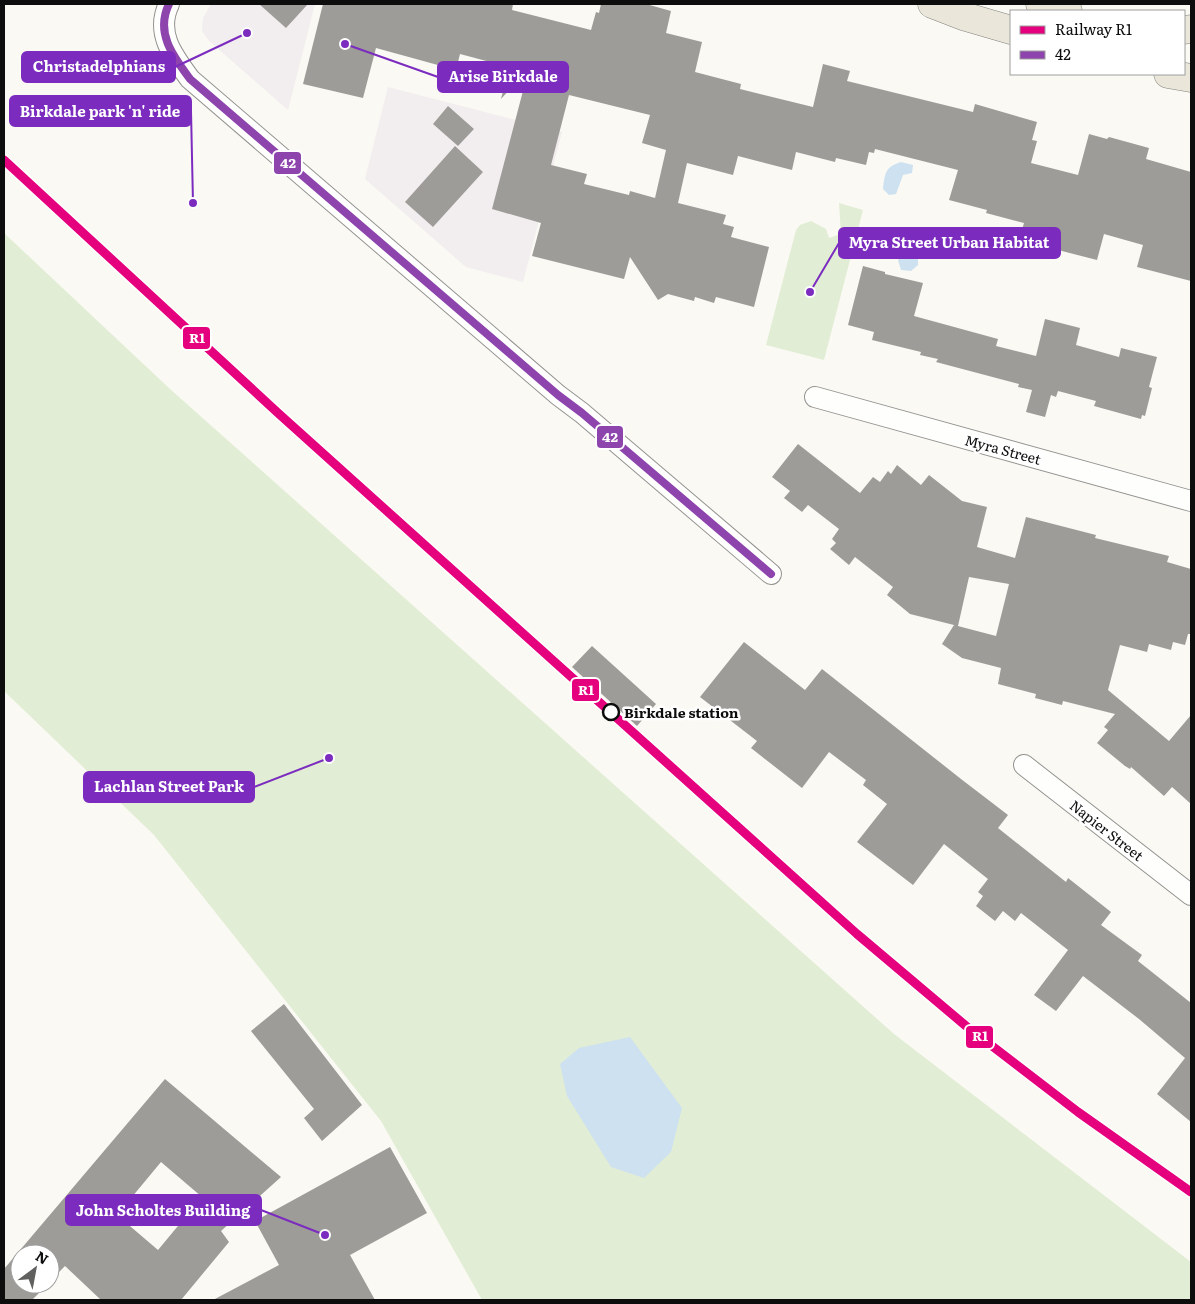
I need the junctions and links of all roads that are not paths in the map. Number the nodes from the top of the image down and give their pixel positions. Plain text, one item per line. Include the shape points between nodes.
1 (170, 4) edge
2 (932, 4) edge
3 (1040, 4) edge
4 (1064, 10) edge
5 (1010, 30) edge
6 (1174, 75) edge
7 (1191, 78) edge
8 (815, 397) dead end
9 (1191, 501) edge
10 (771, 574) dead end
11 (1024, 765) dead end
12 (1191, 895) edge

1 - 10 street via 163,32 175,58 190,79
2 - 5 main road
3 - 4 main road
6 - 7 main road
8 - 9 street, Myra Street
11 - 12 street, Napier Street

